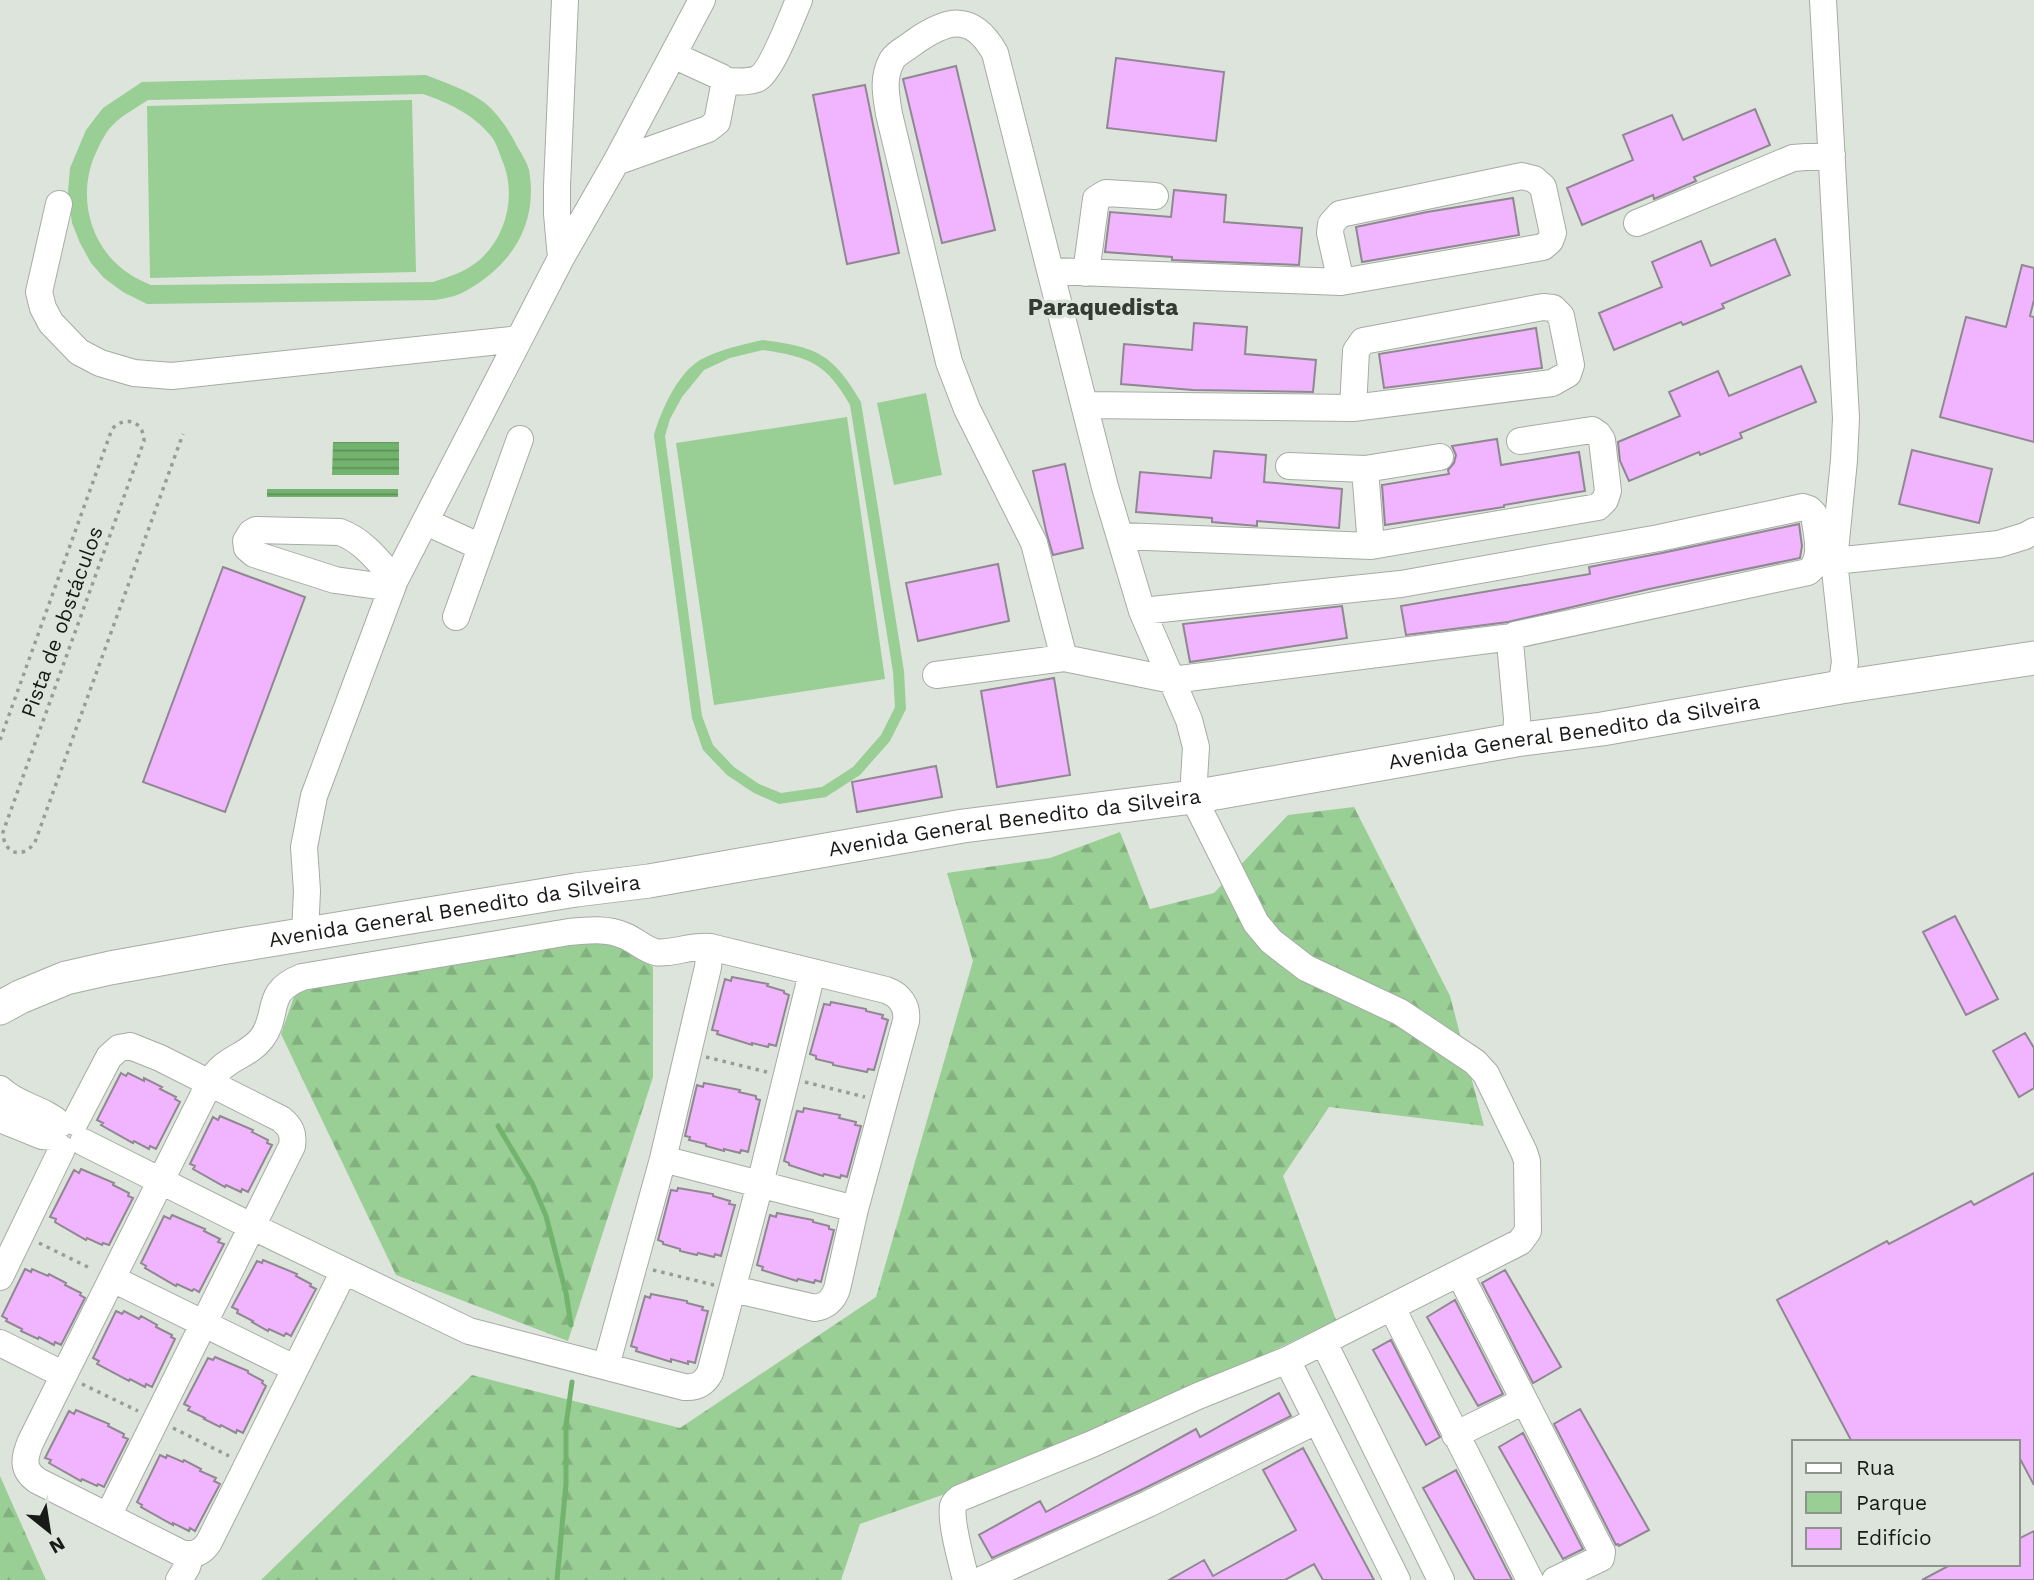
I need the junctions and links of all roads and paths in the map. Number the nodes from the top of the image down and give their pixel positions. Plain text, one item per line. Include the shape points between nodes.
1 (565, 0) edge
2 (702, 0) edge
3 (799, 0) edge
4 (1823, 0) edge
5 (673, 55) junction
6 (723, 81) junction
7 (1832, 155) junction
8 (617, 162) junction
9 (1155, 195) dead end
10 (59, 204) dead end
11 (1637, 223) dead end
12 (561, 258) junction
13 (1051, 271) junction
14 (1086, 273) junction
15 (1341, 282) junction
16 (519, 340) junction
17 (1084, 405) junction
18 (1353, 408) junction
19 (183, 434) dead end
20 (520, 439) dead end
21 (1520, 442) dead end
22 (1440, 457) dead end
23 (1289, 466) dead end
24 (1365, 469) junction
25 (426, 522) junction
26 (2034, 531) edge
27 (1121, 536) junction
28 (365, 546) junction
29 (1371, 546) junction
30 (481, 547) junction
31 (1834, 561) junction
32 (351, 583) junction
33 (394, 584) junction
34 (1142, 611) junction
35 (456, 617) dead end
36 (1512, 637) junction
37 (1064, 658) junction
38 (2034, 658) edge
39 (936, 675) dead end
40 (1172, 680) junction
41 (1841, 687) junction
42 (0, 740) edge
43 (1516, 740) junction
44 (1194, 797) junction
45 (305, 934) junction
46 (710, 947) junction
47 (812, 973) junction
48 (0, 1007) edge
49 (209, 1084) junction
50 (0, 1089) edge
51 (0, 1119) edge
52 (67, 1135) junction
53 (663, 1159) junction
54 (160, 1181) junction
55 (760, 1184) junction
56 (855, 1209) junction
57 (251, 1226) junction
58 (21, 1234) junction
59 (634, 1266) junction
60 (344, 1271) junction
61 (1459, 1273) junction
62 (0, 1277) edge
63 (113, 1279) junction
64 (733, 1290) junction
65 (1392, 1308) junction
66 (204, 1323) junction
67 (0, 1343) edge
68 (1324, 1343) junction
69 (1287, 1360) junction
70 (606, 1366) junction
71 (294, 1368) junction
72 (64, 1375) junction
73 (1524, 1401) junction
74 (1316, 1422) junction
75 (1455, 1435) junction
76 (108, 1516) junction
77 (191, 1555) junction
78 (179, 1580) edge
79 (966, 1580) edge
80 (981, 1580) edge
81 (1397, 1580) edge
82 (1441, 1580) edge
83 (1530, 1580) edge
84 (1555, 1580) edge

1 - 12 street via 556,214
2 - 5 street
3 - 6 street via 762,76
4 - 7 street
5 - 6 street
5 - 8 street
6 - 8 street via 713,126
7 - 11 street via 1793,158
7 - 31 street via 1846,418
8 - 12 street
9 - 14 street via 1106,193 1096,199
10 - 16 street via 38,292 51,323 79,352 100,363 134,373 172,376
12 - 16 street
13 - 14 street
13 - 17 street
13 - 37 street via 995,53 973,28 952,23 931,30 892,57 884,83 889,114 949,362 967,409 1034,543
14 - 15 street
15 - 15 street via 1543,247 1553,233 1543,187 1522,176 1340,214 1331,224 1331,233
16 - 25 street
17 - 18 street
17 - 27 street
18 - 18 street via 1552,383 1567,374 1571,365 1561,316 1553,308 1543,307 1363,341 1356,351
19 - 42 path, Pista de obstáculos via 35,842 18,853 7,847 3,832 144,441 142,429 133,422 112,429
20 - 30 street
21 - 29 street via 1592,430 1598,434 1608,491 1605,500 1598,507
22 - 24 street
23 - 24 street
24 - 29 street
25 - 30 street
25 - 33 street
26 - 31 street via 1999,544
27 - 29 street
27 - 34 street
28 - 32 street
28 - 32 street via 340,532 256,530 246,541 254,554
28 - 33 street
30 - 35 street
31 - 41 street via 1845,662
32 - 33 street
33 - 45 street via 314,796 303,847
34 - 36 street via 1401,584 1803,507 1814,514 1818,555 1808,572
34 - 40 street
36 - 40 street
36 - 43 street
37 - 39 street
37 - 40 street
38 - 41 main road, Avenida General Benedito da Silveira
40 - 44 street via 1196,747
41 - 43 main road, Avenida General Benedito da Silveira
43 - 44 main road, Avenida General Benedito da Silveira
44 - 45 main road, Avenida General Benedito da Silveira via 963,826
44 - 61 street via 1256,923 1271,942 1306,968 1400,1012 1486,1074 1527,1161 1528,1231 1520,1242
45 - 48 main road, Avenida General Benedito da Silveira via 82,974
46 - 47 street
46 - 49 street via 658,952 615,932 580,931 302,977 281,990 259,1041 220,1067
46 - 53 street
47 - 55 street
47 - 56 street via 891,992 906,1009
49 - 52 street via 142,1049 122,1046 109,1057
49 - 54 street
49 - 57 street via 281,1119 293,1137
50 - 52 street via 52,1117
51 - 52 street via 42,1136
52 - 54 street
52 - 58 street
53 - 55 street
53 - 59 street
54 - 57 street
54 - 63 street
55 - 56 street
55 - 64 street
56 - 64 street via 837,1289 826,1305 810,1307
57 - 60 street
57 - 66 street
58 - 62 street
58 - 63 path
59 - 64 path
59 - 70 street
60 - 70 street via 469,1331
60 - 71 street
61 - 65 street
61 - 73 street
63 - 66 street
63 - 72 street
64 - 70 street via 710,1373 700,1385 684,1387
65 - 68 street
65 - 75 street
66 - 71 street
66 - 76 street
67 - 72 street
68 - 69 street
68 - 82 street
69 - 74 street
69 - 79 street via 960,1498 953,1508
71 - 77 street via 209,1542
72 - 76 street via 26,1452 26,1469 37,1481
73 - 75 street
73 - 84 street via 1603,1554
74 - 80 street
74 - 81 street
75 - 83 street
76 - 77 street
77 - 78 street

